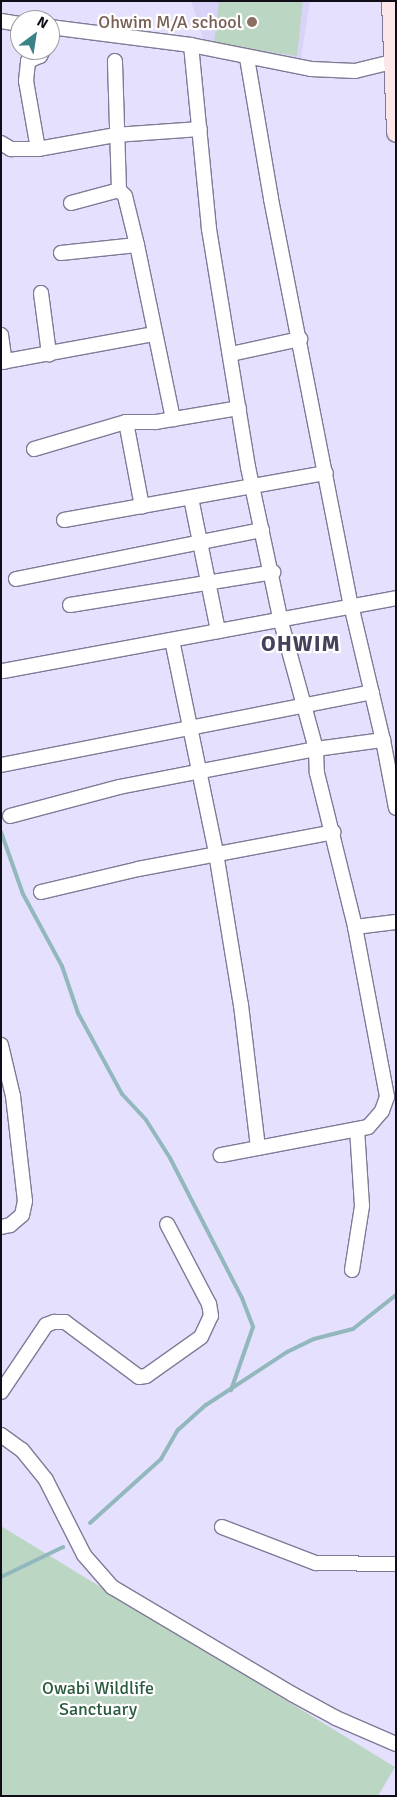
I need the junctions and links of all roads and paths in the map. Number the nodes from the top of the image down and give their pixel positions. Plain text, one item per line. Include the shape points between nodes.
1 (392, 1) edge
2 (60, 28) edge
3 (191, 45) junction
4 (247, 58) junction
5 (30, 60) edge
6 (115, 61) dead end
7 (394, 61) edge
8 (200, 129) junction
9 (396, 132) edge
10 (115, 134) junction
11 (1, 143) edge
12 (38, 149) junction
13 (119, 190) junction
14 (71, 202) dead end
15 (137, 245) junction
16 (61, 253) dead end
17 (41, 293) dead end
18 (154, 334) junction
19 (1, 335) edge
20 (300, 339) junction
21 (48, 354) junction
22 (231, 354) junction
23 (3, 362) edge
24 (238, 408) junction
25 (173, 419) junction
26 (126, 422) junction
27 (34, 449) dead end
28 (326, 473) junction
29 (253, 487) junction
30 (191, 498) junction
31 (142, 506) junction
32 (64, 520) dead end
33 (262, 530) junction
34 (200, 542) junction
35 (273, 572) junction
36 (16, 579) dead end
37 (209, 584) junction
38 (396, 598) edge
39 (70, 605) dead end
40 (351, 605) junction
41 (281, 622) junction
42 (218, 631) junction
43 (172, 640) junction
44 (3, 671) dead end
45 (372, 692) junction
46 (304, 703) junction
47 (189, 727) junction
48 (383, 740) junction
49 (316, 748) junction
50 (1, 765) edge
51 (199, 772) junction
52 (396, 808) edge
53 (10, 816) dead end
54 (334, 832) junction
55 (216, 853) junction
56 (41, 892) dead end
57 (396, 922) edge
58 (355, 927) junction
59 (1, 1045) edge
60 (357, 1129) junction
61 (258, 1148) junction
62 (221, 1155) dead end
63 (167, 1224) dead end
64 (1, 1227) edge
65 (352, 1270) dead end
66 (1, 1392) edge
67 (1, 1435) edge
68 (222, 1527) dead end
69 (396, 1564) edge
70 (396, 1744) edge

1 - 7 main road
2 - 3 street
3 - 4 street
3 - 8 street
4 - 7 street via 311,69 355,70
4 - 20 street via 270,199
5 - 12 street via 26,81
6 - 10 street
7 - 9 main road
8 - 10 street
8 - 22 street via 209,229
10 - 12 street
10 - 13 street
11 - 12 street via 11,149
13 - 14 street
13 - 15 street via 125,196
15 - 16 street
15 - 18 street
17 - 21 street
18 - 21 street
18 - 25 street
19 - 23 street
20 - 22 street
20 - 28 street
21 - 23 street
22 - 24 street
24 - 25 street
24 - 29 street
25 - 26 street
26 - 27 street
26 - 31 street
28 - 29 street
28 - 40 street
29 - 30 street
29 - 33 street
30 - 31 street
30 - 34 street
31 - 32 street
33 - 34 street
33 - 35 street
34 - 36 street
34 - 37 street
35 - 37 street
35 - 41 street
37 - 39 street
37 - 42 street
38 - 40 street
40 - 41 street
40 - 45 street
41 - 42 street
41 - 46 street
42 - 43 street
43 - 44 street
43 - 47 street
45 - 46 street
45 - 48 street
46 - 47 street
46 - 49 street
47 - 50 street
47 - 51 street
48 - 49 street
48 - 52 street
49 - 51 street
49 - 54 street via 318,773
51 - 53 street via 119,787
51 - 55 street
54 - 55 street
54 - 58 street
55 - 56 street
55 - 61 street via 241,1005
57 - 58 street
58 - 60 street via 387,1096 382,1111 368,1127
59 - 64 street via 13,1096 26,1201 22,1215 10,1225
60 - 61 street
60 - 65 street via 362,1206
61 - 62 street
63 - 66 street via 209,1304 211,1316 201,1337 146,1376 139,1377 65,1322 54,1322 46,1325
67 - 70 street via 22,1450 46,1480 84,1555 112,1587 292,1694 336,1718
68 - 69 street via 316,1563

